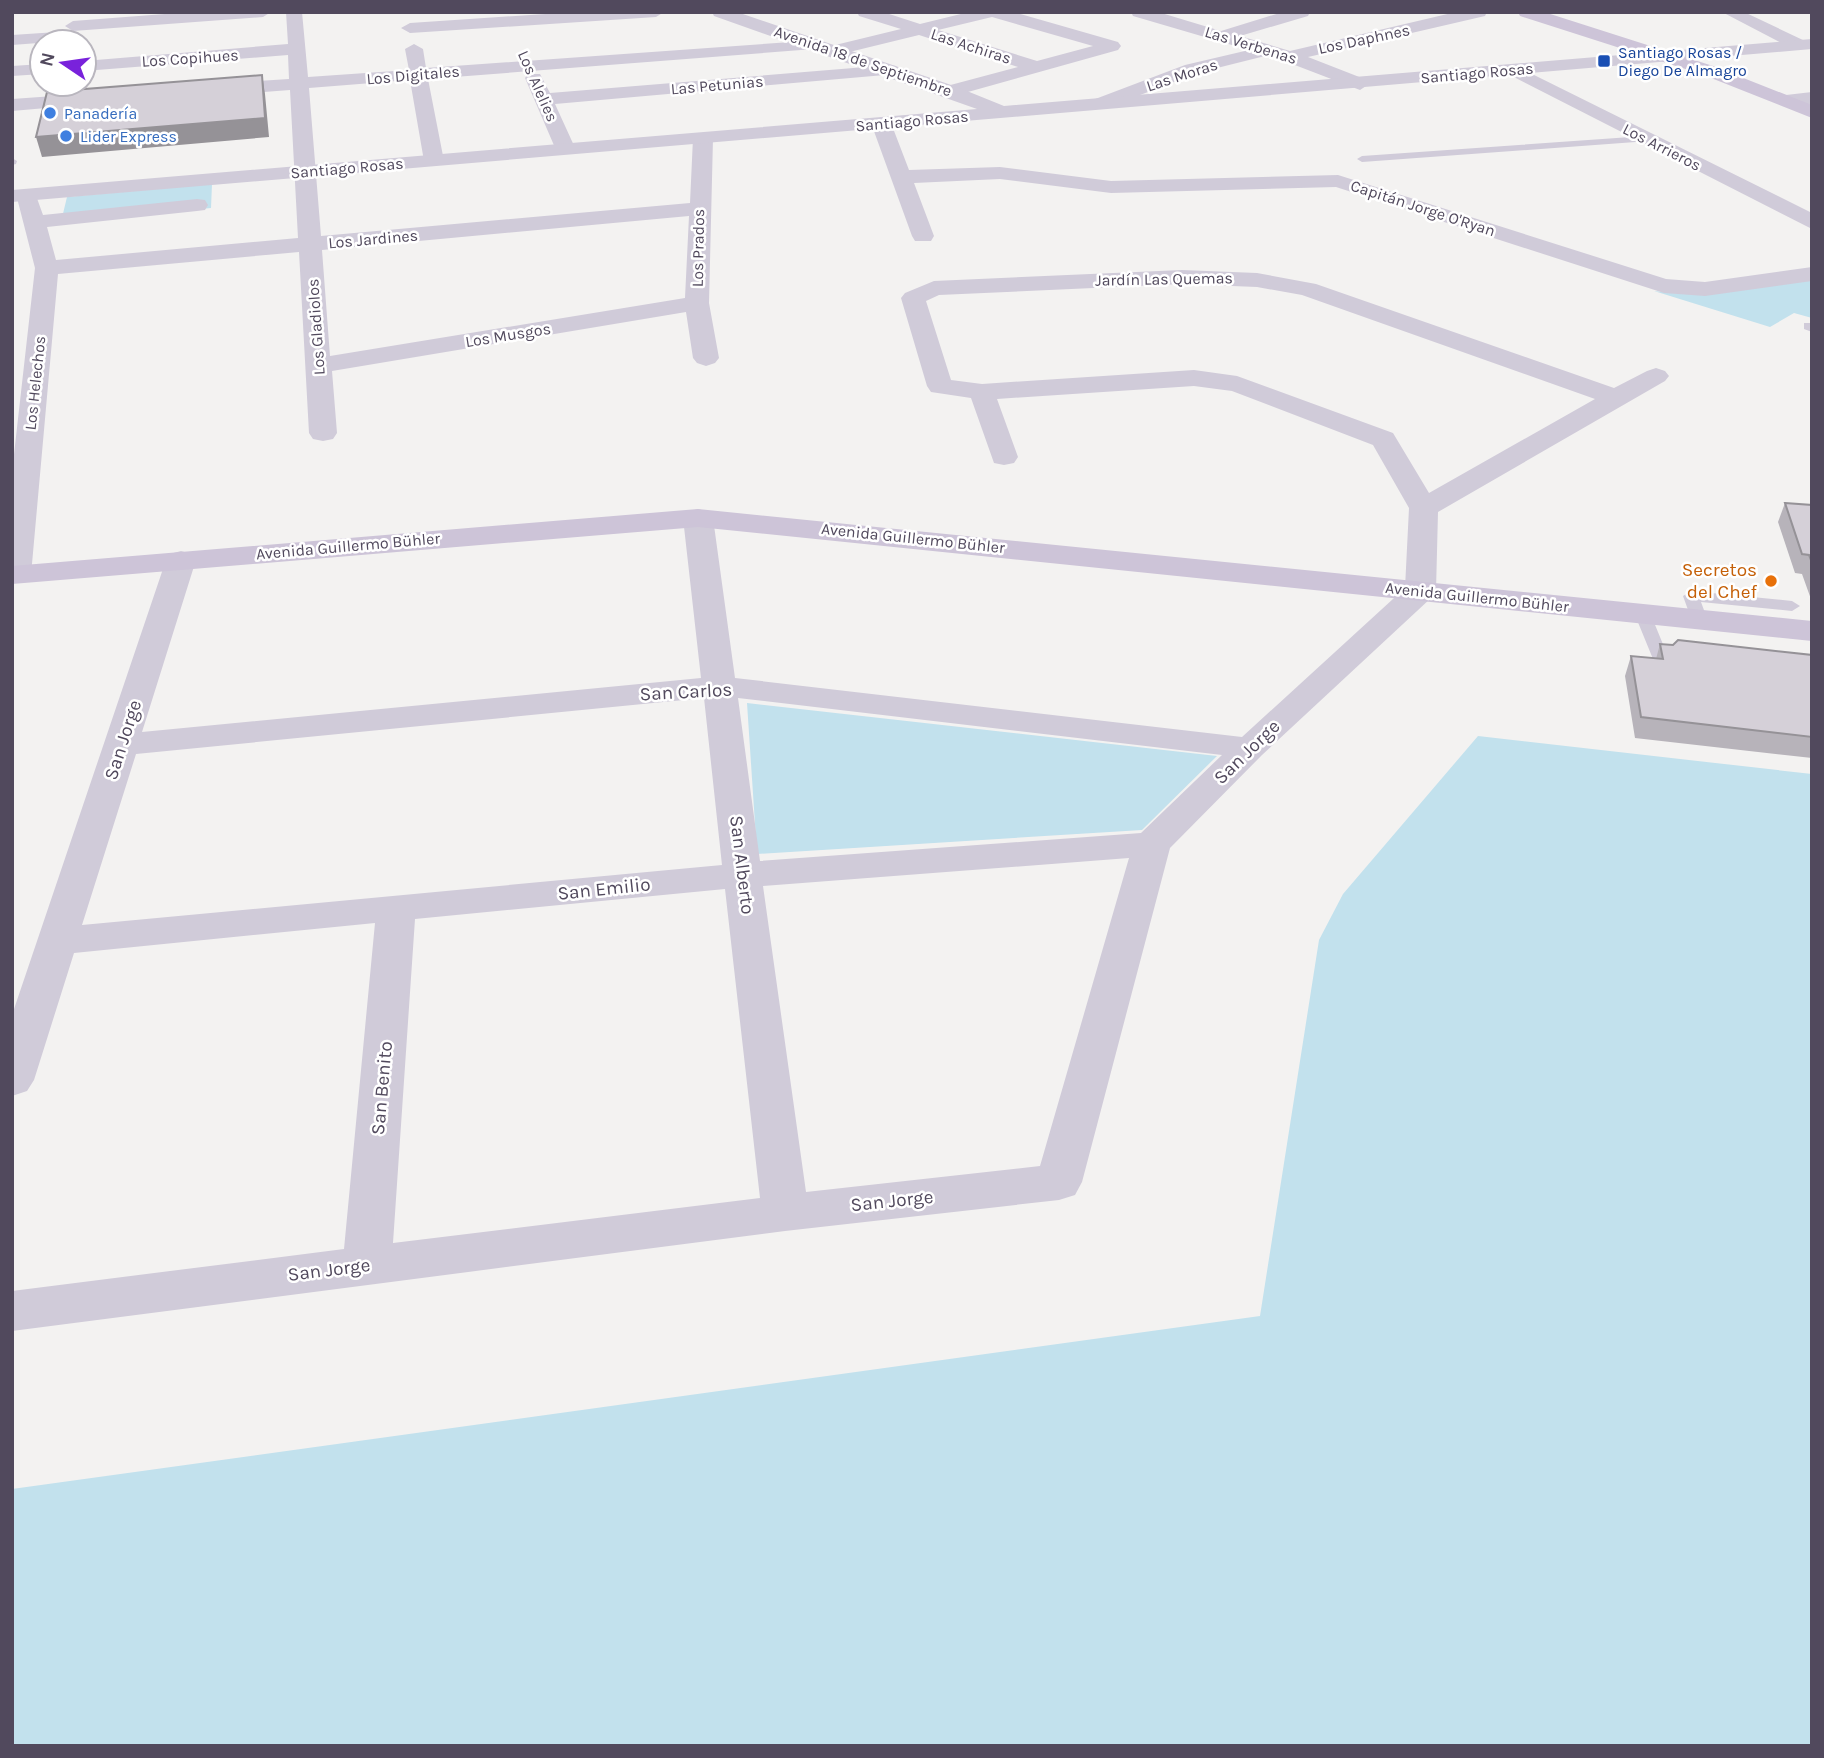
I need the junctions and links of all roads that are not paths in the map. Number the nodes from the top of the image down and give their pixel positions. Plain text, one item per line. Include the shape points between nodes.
1 (263, 12) edge
2 (294, 12) edge
3 (656, 12) edge
4 (720, 12) edge
5 (865, 12) edge
6 (992, 12) edge
7 (1303, 12) edge
8 (1479, 12) edge
9 (1526, 12) edge
10 (1567, 12) edge
11 (1730, 12) edge
12 (1142, 13) edge
13 (193, 15) edge
14 (1377, 19) dead end
15 (409, 20) edge
16 (510, 22) junction
17 (82, 28) edge
18 (920, 30) junction
19 (1410, 30) junction
20 (1224, 35) junction
21 (1445, 40) dead end
22 (814, 44) junction
23 (1805, 45) edge
24 (297, 50) junction
25 (1269, 50) junction
26 (833, 51) junction
27 (1703, 54) junction
28 (1290, 56) junction
29 (1669, 57) junction
30 (184, 58) junction
31 (98, 65) edge
32 (529, 65) junction
33 (1037, 67) junction
34 (1191, 69) junction
35 (1514, 70) junction
36 (890, 71) junction
37 (418, 74) junction
38 (299, 84) junction
39 (1360, 84) junction
40 (950, 91) junction
41 (188, 92) edge
42 (1257, 92) junction
43 (98, 95) edge
44 (1812, 96) edge
45 (119, 97) edge
46 (41, 98) edge
47 (544, 99) junction
48 (1786, 101) junction
49 (12, 105) edge
50 (1097, 106) junction
51 (1812, 112) edge
52 (1005, 113) junction
53 (881, 123) junction
54 (703, 138) junction
55 (1645, 138) junction
56 (566, 150) junction
57 (1362, 159) dead end
58 (434, 161) junction
59 (305, 171) junction
60 (901, 177) junction
61 (20, 195) edge
62 (197, 205) dead end
63 (698, 209) junction
64 (35, 222) junction
65 (1812, 222) edge
66 (923, 236) dead end
67 (310, 245) junction
68 (47, 268) junction
69 (1812, 274) edge
70 (697, 303) junction
71 (706, 358) dead end
72 (318, 366) junction
73 (1656, 376) dead end
74 (982, 391) junction
75 (1616, 397) junction
76 (323, 433) dead end
77 (1004, 457) dead end
78 (1424, 508) junction
79 (698, 518) junction
80 (181, 560) junction
81 (14, 575) edge
82 (1420, 591) junction
83 (1792, 606) dead end
84 (1643, 615) junction
85 (1700, 621) junction
86 (1812, 631) edge
87 (1661, 659) edge
88 (720, 686) junction
89 (121, 745) junction
90 (1251, 748) junction
91 (1152, 844) junction
92 (743, 875) junction
93 (396, 910) junction
94 (57, 941) junction
95 (12, 1080) edge
96 (785, 1213) junction
97 (367, 1265) junction
98 (12, 1311) edge

1 - 13 street
2 - 24 street, Los Gladiolos
3 - 16 street
4 - 22 street, Avenida 18 de Septiembre
5 - 18 street, Las Achiras
6 - 18 street
6 - 33 street via 1112,46
7 - 20 street
8 - 19 street, Los Daphnes
9 - 29 main road
10 - 27 main road
11 - 23 street
12 - 20 street, Las Verbenas
13 - 17 street
13 - 30 street
14 - 19 street
15 - 16 street
15 - 37 street
16 - 32 street, Los Alelies
18 - 26 street
18 - 33 street, Las Achiras
19 - 21 street
19 - 28 street, Los Daphnes
20 - 25 street, Las Verbenas
22 - 26 street, Avenida 18 de Septiembre
22 - 32 street, Los Digitales
23 - 27 street, Santiago Rosas
24 - 30 street, Los Copihues
24 - 38 street, Los Gladiolos
25 - 28 street, Las Verbenas
25 - 34 street, Las Moras
26 - 36 street, Avenida 18 de Septiembre
27 - 29 street, Santiago Rosas
27 - 44 main road
28 - 39 street, Las Verbenas
29 - 35 street, Santiago Rosas
29 - 48 main road
30 - 31 street, Los Copihues
32 - 37 street, Los Digitales
32 - 47 street, Los Alelies
33 - 40 street
34 - 42 street
34 - 50 street, Las Moras
35 - 39 street, Santiago Rosas
35 - 55 street, Los Arrieros
36 - 40 street, Avenida 18 de Septiembre
36 - 47 street, Las Petunias
37 - 38 street, Los Digitales
37 - 58 street
38 - 41 street, Los Digitales
38 - 59 street, Los Gladiolos
39 - 42 street, Santiago Rosas
40 - 52 street, Avenida 18 de Septiembre
42 - 50 street, Santiago Rosas
43 - 45 street
44 - 48 street
46 - 49 street
47 - 56 street, Los Alelies
48 - 51 main road
50 - 52 street, Santiago Rosas
52 - 53 street, Santiago Rosas
53 - 54 street, Santiago Rosas
53 - 60 street
54 - 56 street, Santiago Rosas
54 - 63 street, Los Prados
55 - 57 lane
55 - 65 street, Los Arrieros
56 - 58 street, Santiago Rosas
58 - 59 street, Santiago Rosas
59 - 61 street, Santiago Rosas
59 - 67 street, Los Gladiolos
60 - 66 street
60 - 69 street, Capitán Jorge O'Ryan via 1000,173 1111,187 1339,181 1664,286 1705,289
61 - 64 street, Los Helechos
62 - 64 street
63 - 67 street, Los Jardines
63 - 70 street, Los Prados
64 - 68 street, Los Helechos
67 - 68 street, Los Jardines
67 - 72 street, Los Gladiolos
68 - 81 street, Los Helechos
70 - 71 street, Los Prados
70 - 72 street, Los Musgos
72 - 76 street, Los Gladiolos
73 - 75 street
74 - 75 street, Jardín Las Quemas via 940,386 913,298 934,288 1208,275 1308,289
74 - 77 street
74 - 78 street, Jardín Las Quemas via 1194,378 1244,386 1383,439
75 - 78 street
78 - 82 street
79 - 80 main road, Avenida Guillermo Bühler
79 - 82 main road, Avenida Guillermo Bühler
79 - 88 street, San Alberto
80 - 81 main road, Avenida Guillermo Bühler
80 - 89 street, San Jorge
82 - 84 main road, Avenida Guillermo Bühler
82 - 90 street, San Jorge
83 - 85 lane via 1691,596
84 - 85 main road, Avenida Guillermo Bühler
84 - 87 lane
85 - 86 main road, Avenida Guillermo Bühler
88 - 89 street, San Carlos
88 - 90 street, San Carlos
88 - 92 street, San Alberto
89 - 94 street, San Jorge
90 - 91 street, San Jorge
91 - 92 street, San Emilio
91 - 96 street, San Jorge via 1059,1182
92 - 93 street, San Emilio
92 - 96 street, San Alberto
93 - 94 street, San Emilio
93 - 97 street, San Benito
94 - 95 street, San Jorge
96 - 97 street, San Jorge
97 - 98 street, San Jorge

